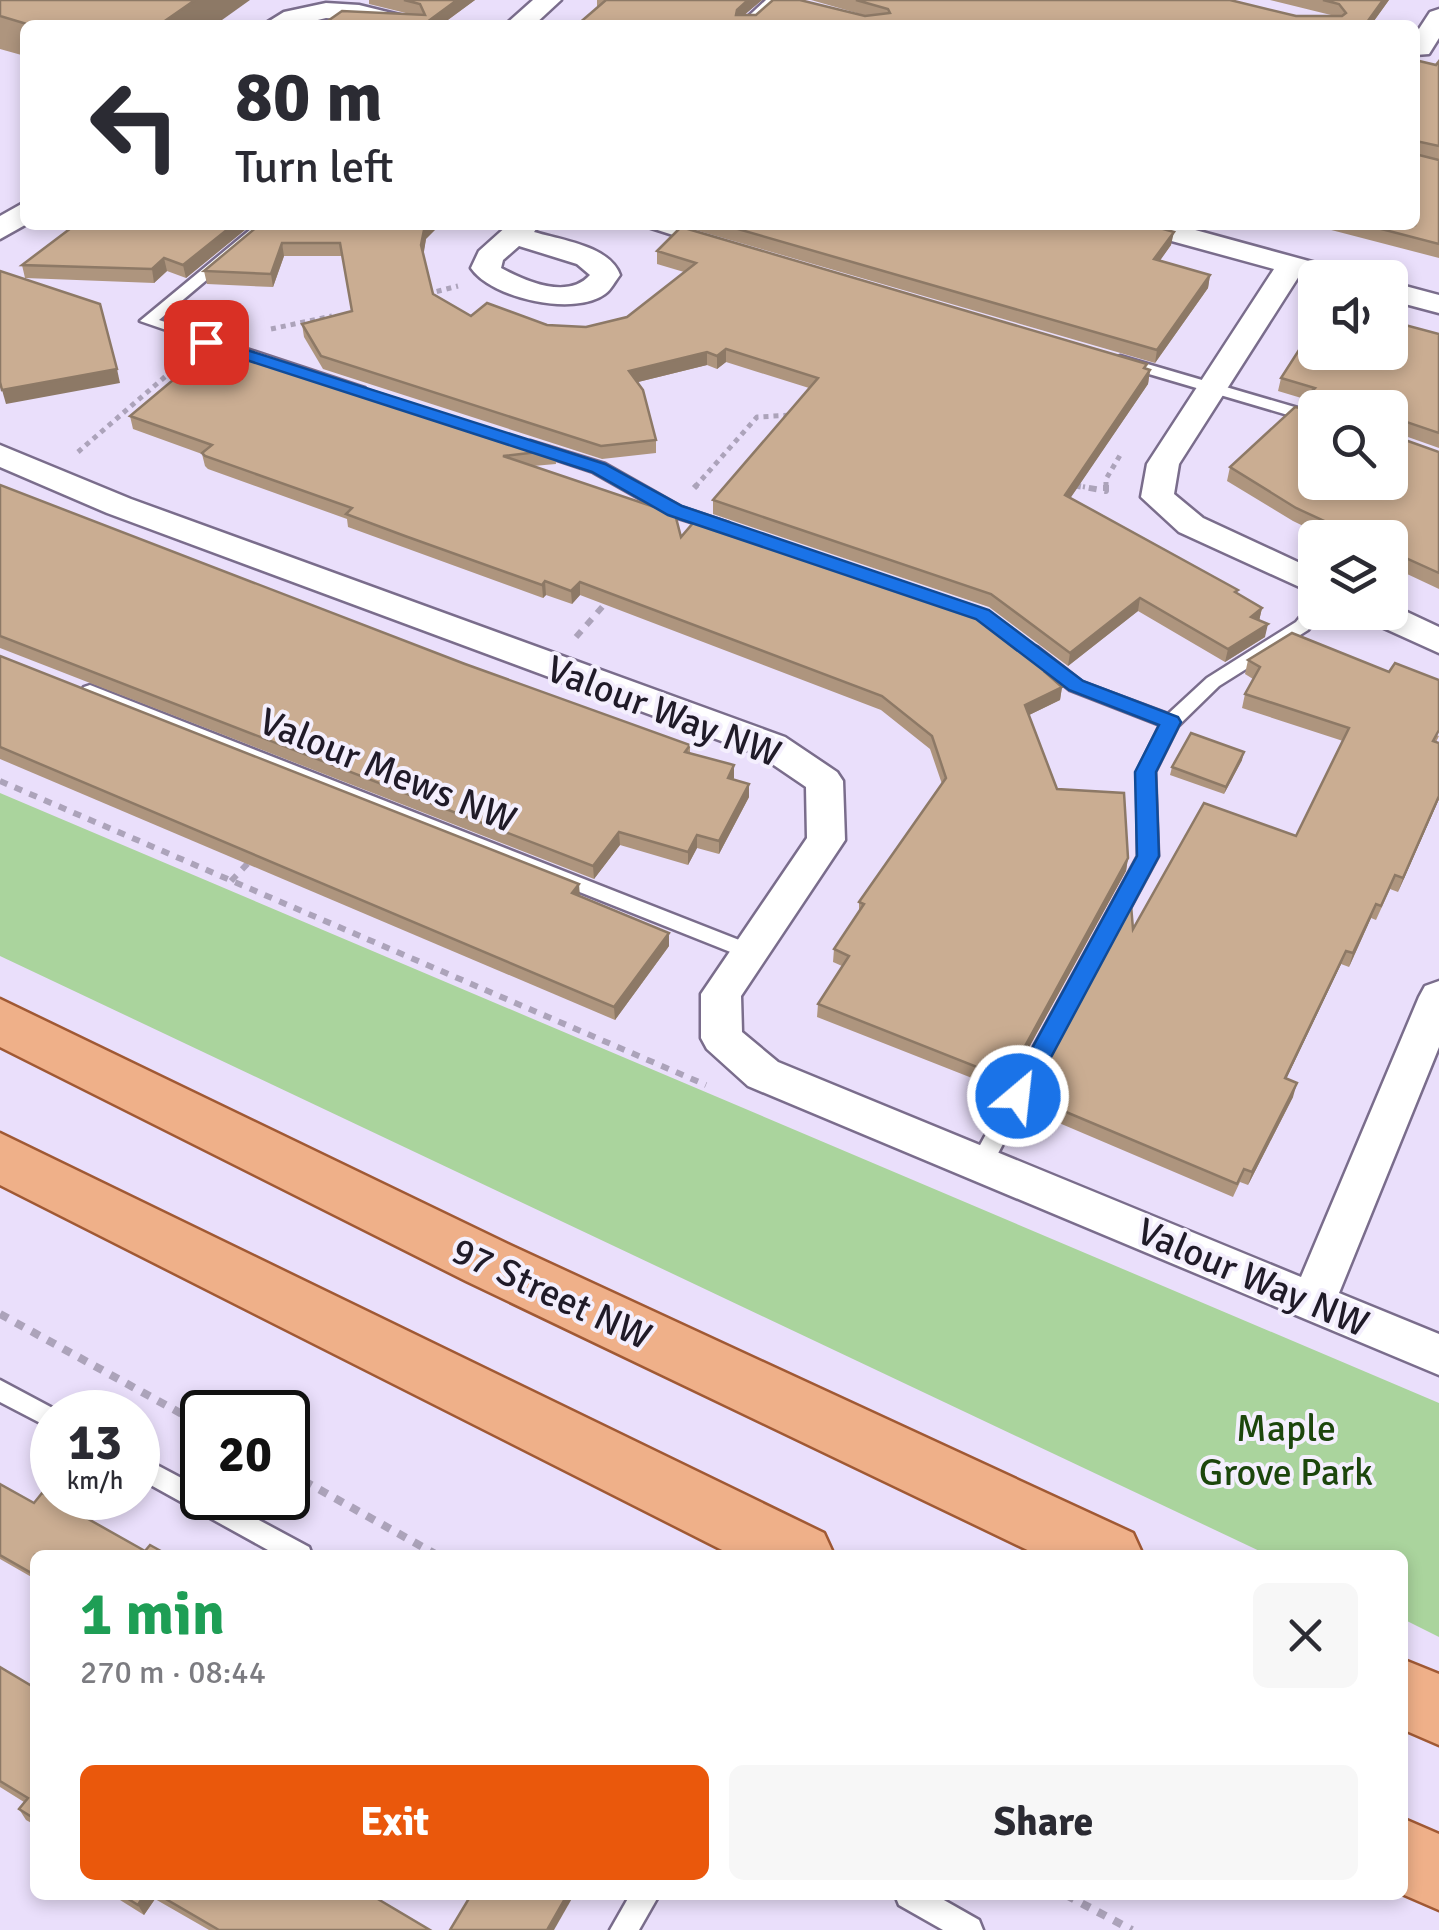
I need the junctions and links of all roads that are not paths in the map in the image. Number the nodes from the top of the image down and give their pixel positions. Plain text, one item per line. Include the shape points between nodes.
1 (548, 0) edge
2 (773, 0) edge
3 (326, 5) edge
4 (1439, 17) edge
5 (288, 20) edge
6 (389, 20) edge
7 (524, 20) edge
8 (751, 20) edge
9 (1425, 49) edge
10 (20, 215) edge
11 (0, 230) edge
12 (259, 230) edge
13 (667, 230) edge
14 (1163, 230) edge
15 (724, 246) edge
16 (1291, 265) junction
17 (1298, 267) edge
18 (1408, 296) edge
19 (1439, 304) edge
20 (1098, 354) edge
21 (1214, 388) junction
22 (374, 396) edge
23 (1298, 413) edge
24 (505, 438) edge
25 (0, 455) edge
26 (747, 535) edge
27 (1298, 575) edge
28 (1408, 626) edge
29 (1298, 629) edge
30 (1014, 638) edge
31 (1439, 641) edge
32 (72, 684) edge
33 (1171, 722) junction
34 (750, 952) junction
35 (0, 1020) edge
36 (1434, 1022) edge
37 (0, 1157) edge
38 (981, 1164) junction
39 (1313, 1302) junction
40 (1439, 1355) edge
41 (0, 1390) edge
42 (30, 1407) edge
43 (160, 1478) edge
44 (291, 1550) edge
45 (790, 1550) edge
46 (1098, 1550) edge
47 (1408, 1696) edge
48 (1439, 1710) edge
49 (1408, 1858) edge
50 (1439, 1873) edge
51 (642, 1900) edge
52 (917, 1900) edge
53 (624, 1930) edge
54 (968, 1930) edge

1 - 7 street
2 - 8 lane
3 - 5 street
3 - 6 street
4 - 9 street
10 - 11 street
12 - 22 lane via 148,321
13 - 15 lane
14 - 16 street
16 - 17 street
16 - 21 street
18 - 19 street
20 - 21 lane
21 - 23 lane
21 - 27 street via 1163,464 1157,497 1191,525
24 - 26 lane via 599,468 675,510
25 - 34 street, Valour Way NW via 119,506 772,746 824,781 826,840
28 - 31 street
29 - 33 lane via 1213,682
30 - 33 lane via 1076,686
32 - 34 lane, Valour Mews NW
33 - 38 lane via 1146,772 1148,856
34 - 38 street, Valour Way NW via 721,994 722,1038 763,1074
35 - 46 main road, 97 Street NW via 488,1263
36 - 39 street
37 - 45 main road
38 - 39 street, Valour Way NW
39 - 40 street, Valour Way NW
41 - 42 lane
43 - 44 lane
47 - 48 main road
49 - 50 main road
51 - 53 lane
52 - 54 lane

